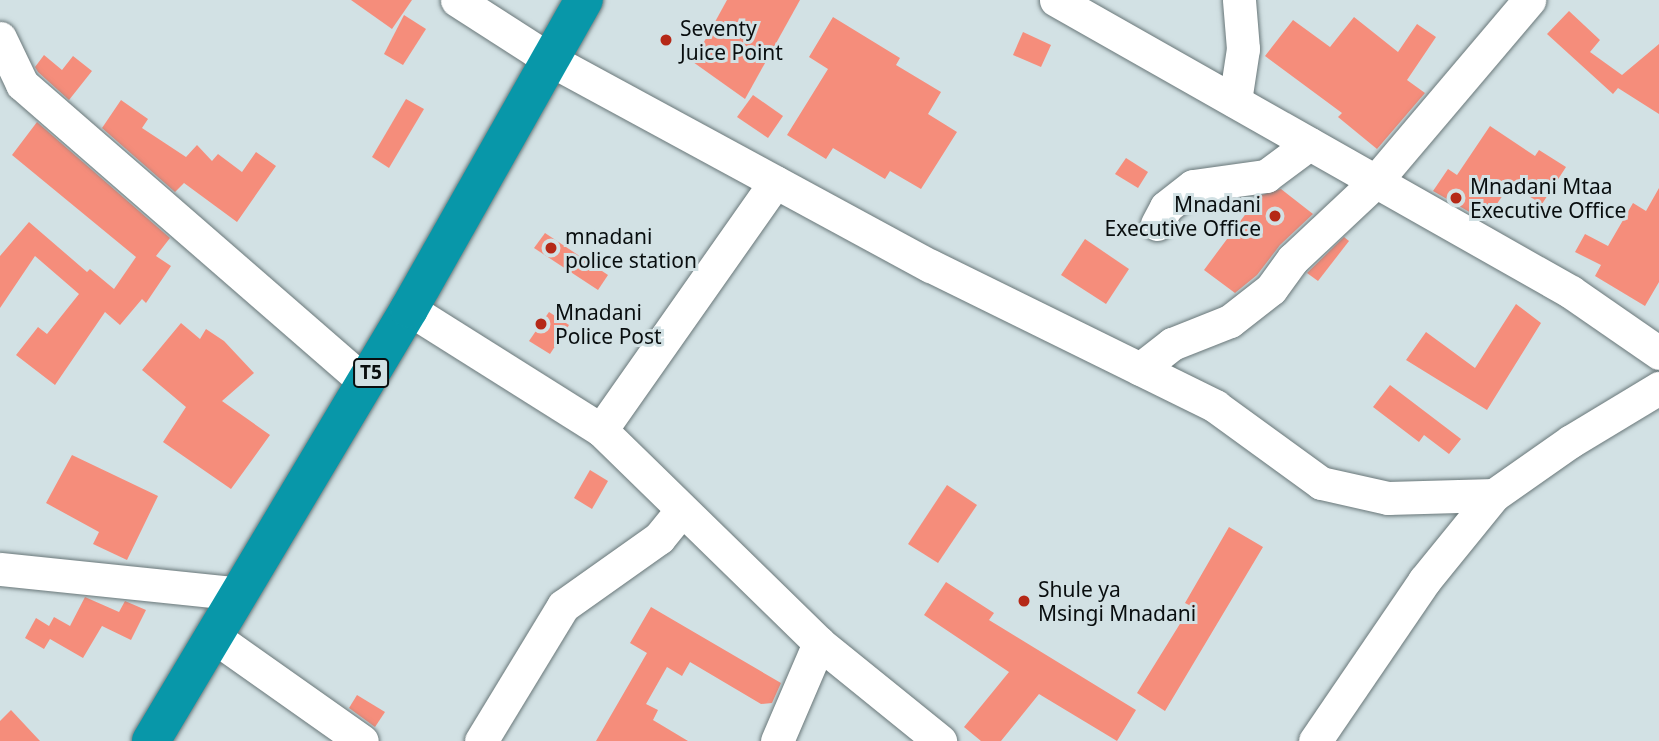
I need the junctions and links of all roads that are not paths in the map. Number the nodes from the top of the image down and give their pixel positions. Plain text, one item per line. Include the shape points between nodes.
1 (457, 0) edge
2 (584, 0) edge
3 (1056, 0) edge
4 (1239, 0) edge
5 (1529, 0) edge
6 (0, 38) edge
7 (549, 59) junction
8 (1235, 101) junction
9 (1309, 144) junction
10 (775, 182) junction
11 (1374, 183) junction
12 (1157, 223) dead end
13 (409, 309) junction
14 (1659, 353) edge
15 (1140, 369) junction
16 (365, 382) junction
17 (1659, 388) edge
18 (601, 430) junction
19 (1494, 495) junction
20 (681, 511) junction
21 (0, 569) edge
22 (240, 594) junction
23 (213, 636) junction
24 (819, 643) junction
25 (151, 741) edge
26 (362, 741) edge
27 (481, 741) edge
28 (778, 741) edge
29 (940, 741) edge
30 (1315, 741) edge

1 - 7 street
2 - 7 highway, T5
3 - 8 street
4 - 8 street via 1243,49
5 - 11 street
6 - 16 street via 22,84
7 - 10 street
7 - 13 highway, T5
8 - 9 street
9 - 11 street
9 - 12 street via 1266,176 1193,186 1166,207
10 - 15 street via 1020,313
10 - 18 street
11 - 14 street via 1571,292
11 - 15 street via 1248,309 1172,344
13 - 16 highway, T5
13 - 18 street
15 - 19 street via 1251,429 1321,484 1388,498
16 - 22 highway, T5
17 - 19 street
18 - 20 street
19 - 30 street via 1424,581
20 - 24 street
20 - 27 street via 650,545 562,606
21 - 22 street
22 - 23 highway, T5
23 - 25 highway, T5
23 - 26 street
24 - 28 street
24 - 29 street

